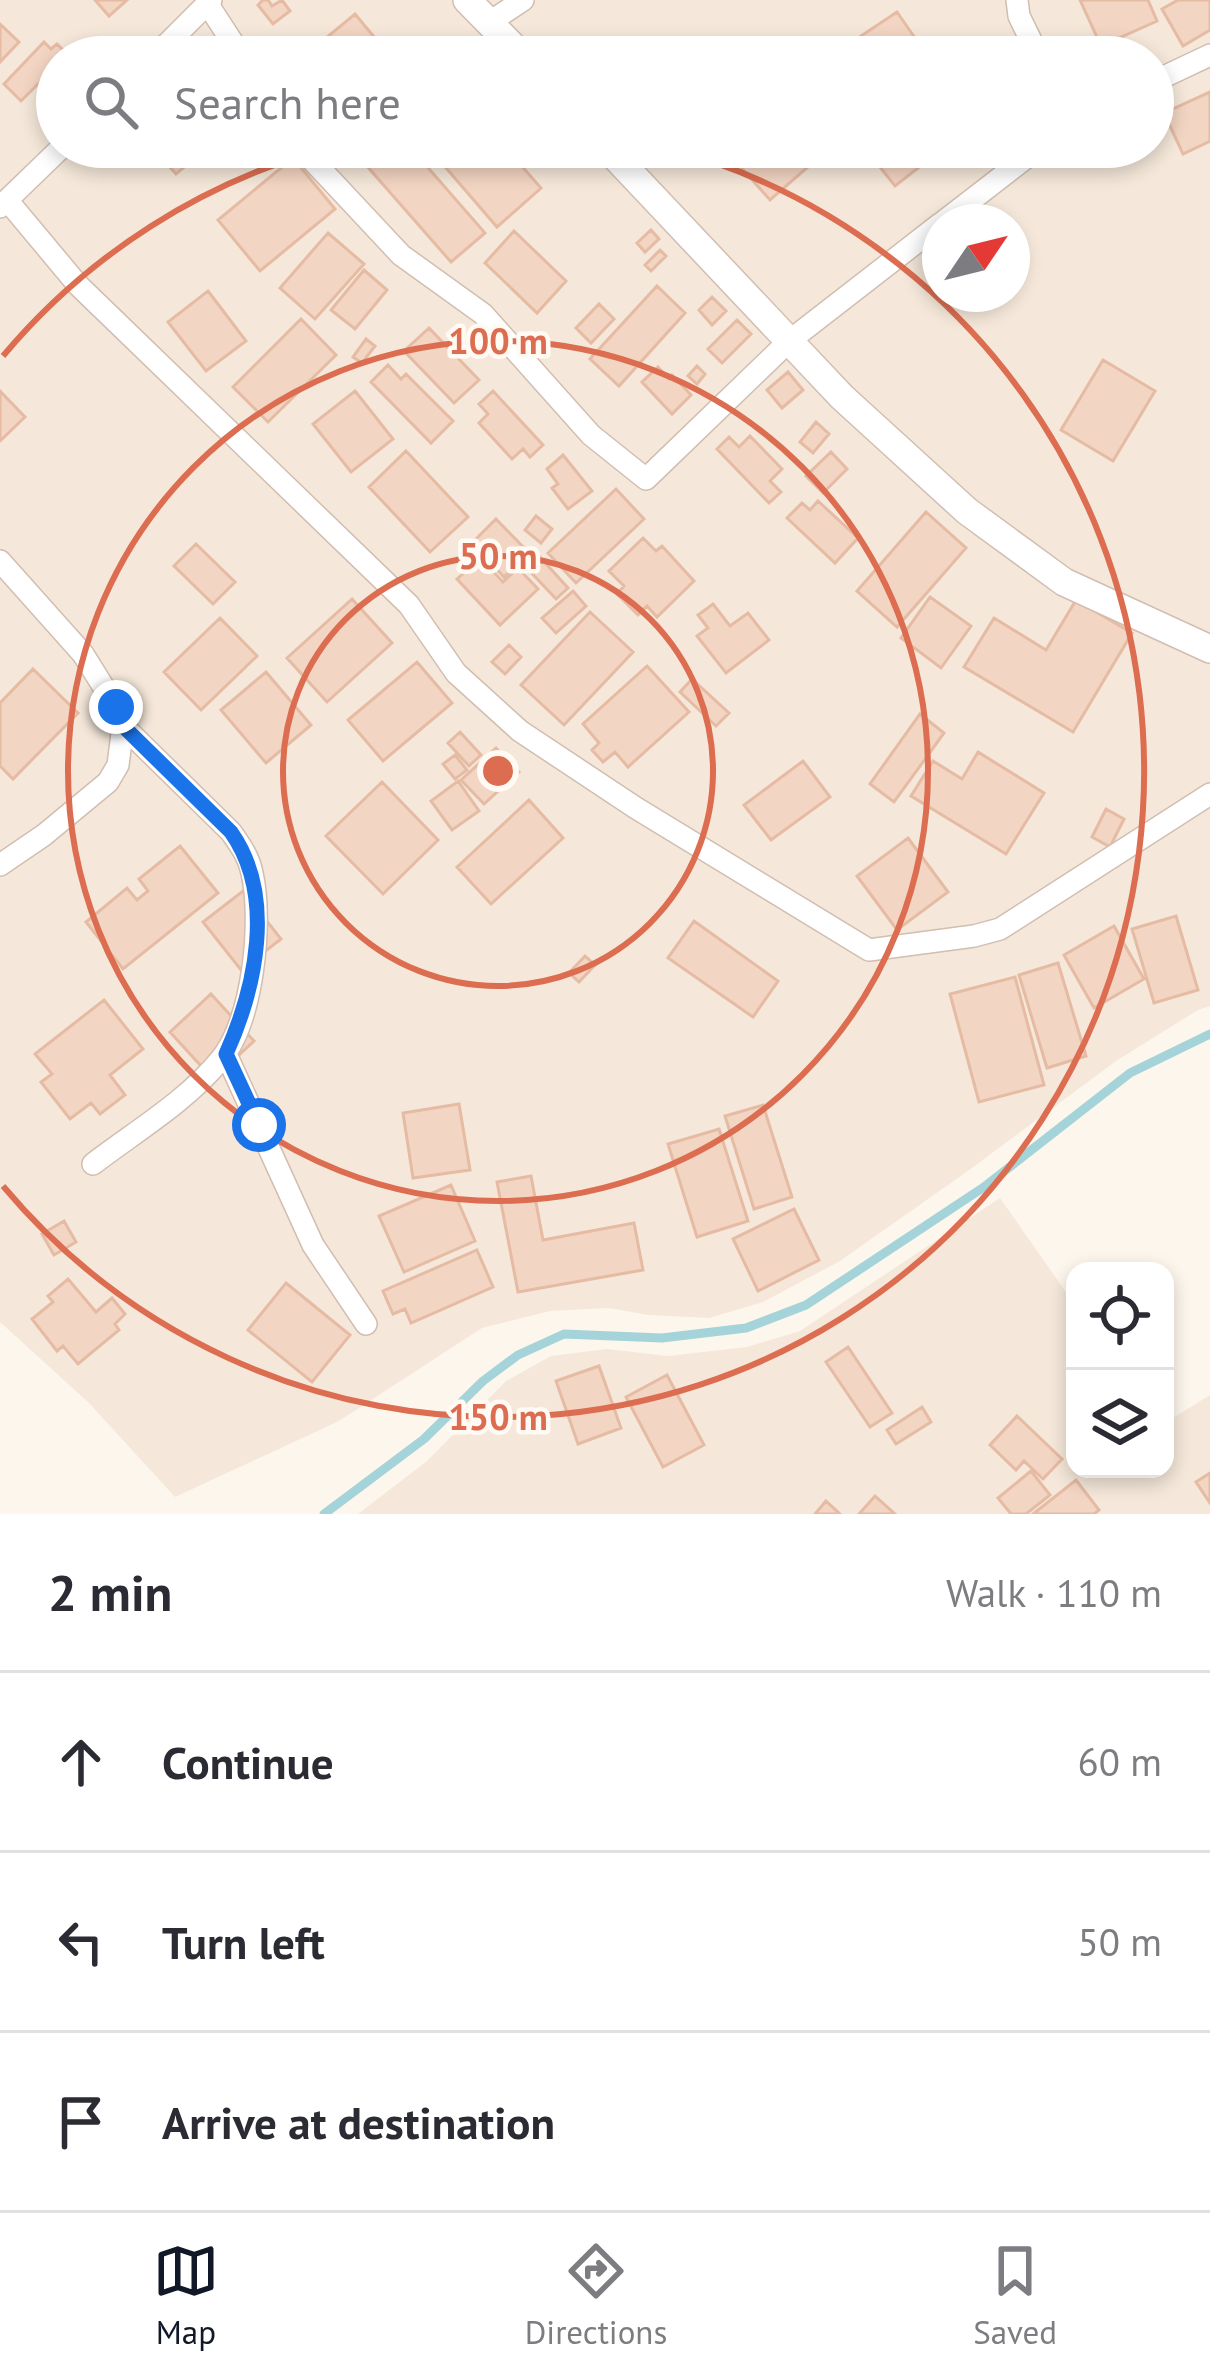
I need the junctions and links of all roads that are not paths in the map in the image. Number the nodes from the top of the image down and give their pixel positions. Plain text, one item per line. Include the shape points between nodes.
1 (467, 0) edge
2 (523, 0) edge
3 (1017, 0) edge
4 (209, 2) edge
5 (490, 22) junction
6 (175, 36) edge
7 (229, 36) edge
8 (503, 36) edge
9 (1029, 36) edge
10 (1210, 56) edge
11 (1174, 72) edge
12 (40, 168) edge
13 (320, 168) edge
14 (626, 168) edge
15 (1013, 168) edge
16 (3, 203) edge
17 (966, 204) edge
18 (922, 238) edge
19 (788, 342) junction
20 (0, 561) edge
21 (1210, 649) edge
22 (123, 726) junction
23 (1210, 794) edge
24 (0, 865) edge
25 (226, 1054) junction
26 (93, 1164) dead end
27 (366, 1324) dead end

1 - 5 street
2 - 5 street
3 - 9 street
4 - 6 street
4 - 7 street
5 - 8 street
10 - 11 street
12 - 16 street
13 - 19 street via 401,255 483,314 591,435 646,478
14 - 19 street
15 - 17 street
16 - 23 street via 409,604 456,673 520,731 868,950 1000,929
18 - 19 street
19 - 21 street via 967,511 1064,582
20 - 22 street via 83,654
22 - 24 street via 108,782
22 - 25 street via 231,832 253,873 258,936 243,1016
25 - 26 street
25 - 27 street via 314,1245

